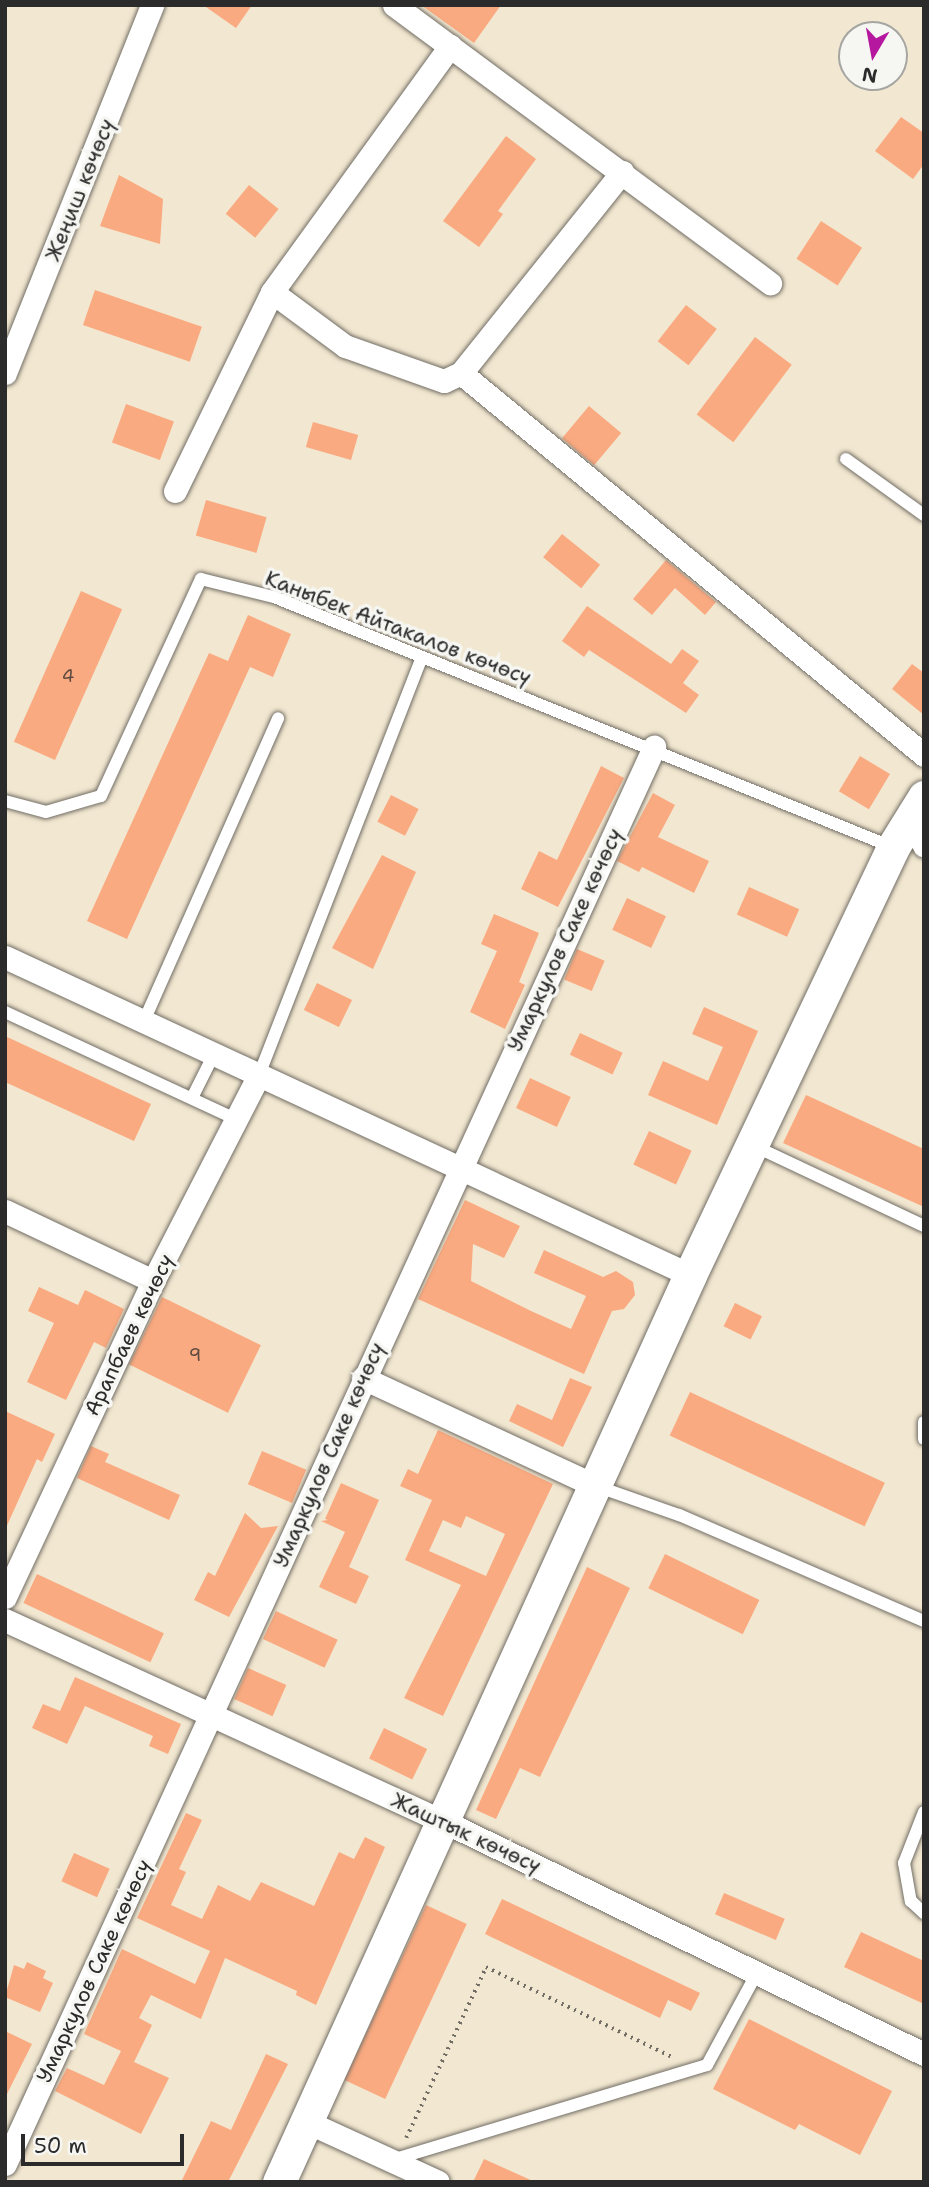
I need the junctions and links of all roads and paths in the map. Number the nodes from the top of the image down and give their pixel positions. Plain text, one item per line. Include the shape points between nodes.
1 (152, 5) edge
2 (394, 5) edge
3 (450, 46) junction
4 (622, 172) junction
5 (770, 283) dead end
6 (272, 292) junction
7 (5, 373) edge
8 (461, 373) junction
9 (846, 459) dead end
10 (175, 491) dead end
11 (924, 515) edge
12 (422, 658) junction
13 (278, 718) dead end
14 (654, 747) junction
15 (924, 755) edge
16 (5, 801) edge
17 (913, 827) edge
18 (5, 957) edge
19 (5, 1012) edge
20 (144, 1021) junction
21 (214, 1054) junction
22 (259, 1075) junction
23 (192, 1098) junction
24 (236, 1119) junction
25 (752, 1145) junction
26 (460, 1168) junction
27 (5, 1211) edge
28 (924, 1226) edge
29 (690, 1275) junction
30 (153, 1282) junction
31 (363, 1378) junction
32 (924, 1422) edge
33 (924, 1439) edge
34 (596, 1486) junction
35 (5, 1597) edge
36 (5, 1620) edge
37 (924, 1621) edge
38 (212, 1714) junction
39 (924, 1812) edge
40 (443, 1821) junction
41 (924, 1913) edge
42 (757, 1973) junction
43 (923, 2053) edge
44 (695, 2068) junction
45 (305, 2122) junction
46 (393, 2160) junction
47 (5, 2164) edge
48 (279, 2182) edge
49 (438, 2182) edge

1 - 7 street, Жеңиш көчөсү
2 - 3 street
3 - 4 street
3 - 6 street
4 - 5 street
4 - 8 street
6 - 8 street via 345,346 443,381
6 - 10 street
8 - 15 street
9 - 11 lane
12 - 14 lane, Каныбек Айтакалов көчөсү
12 - 16 lane, Каныбек Айтакалов көчөсү via 274,597 201,579 102,796 46,812
12 - 22 lane
13 - 20 lane
14 - 17 lane, Каныбек Айтакалов көчөсү
14 - 26 street, Умаркулов Саке көчөсү
17 - 25 main road
18 - 20 street
19 - 23 lane
20 - 21 street
21 - 22 street
21 - 23 lane
22 - 24 street, Арапбаев көчөсү
22 - 26 street
23 - 24 lane
24 - 30 street, Арапбаев көчөсү
25 - 28 lane
25 - 29 main road
26 - 29 street
26 - 31 street, Умаркулов Саке көчөсү
27 - 30 street
29 - 34 main road
30 - 35 street, Арапбаев көчөсү
31 - 34 street
31 - 38 street, Умаркулов Саке көчөсү
32 - 33 lane
34 - 37 lane via 679,1516
34 - 40 main road
36 - 38 street, Жаштык көчөсү
38 - 40 street, Жаштык көчөсү
38 - 47 street, Умаркулов Саке көчөсү
39 - 41 lane via 904,1863 911,1901
40 - 42 street, Жаштык көчөсү
40 - 45 main road
42 - 43 street, Жаштык көчөсү
42 - 44 lane via 707,2065
44 - 46 lane
44 - 46 path via 486,1967
45 - 46 street
45 - 48 main road
46 - 49 street

